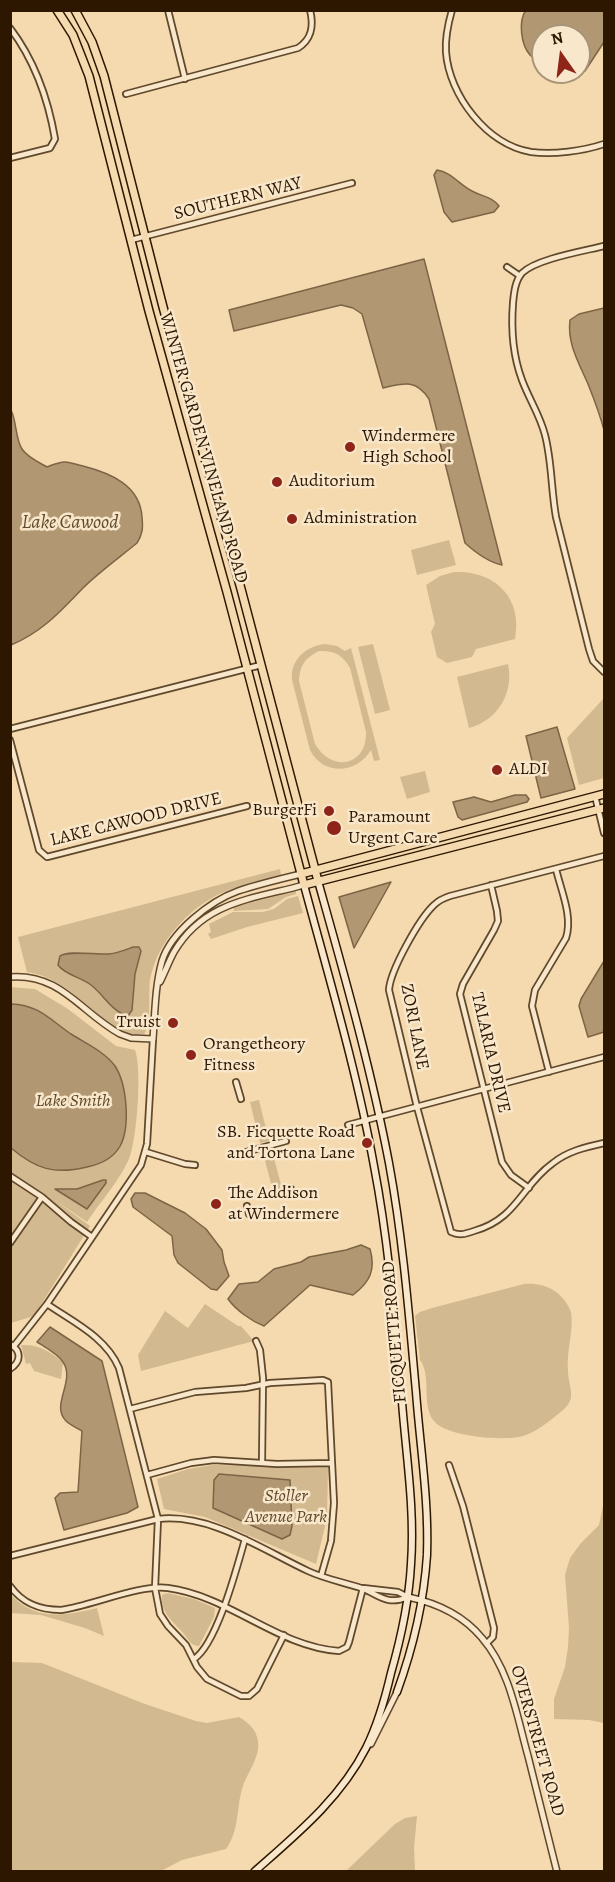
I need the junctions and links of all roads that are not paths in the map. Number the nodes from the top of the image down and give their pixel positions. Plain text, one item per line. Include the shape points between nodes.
1 (57, 10) edge
2 (75, 10) edge
3 (168, 10) edge
4 (310, 10) edge
5 (452, 10) edge
6 (10, 28) edge
7 (185, 79) junction
8 (126, 94) dead end
9 (604, 144) edge
10 (10, 158) edge
11 (352, 183) dead end
12 (145, 237) junction
13 (131, 240) junction
14 (604, 246) edge
15 (507, 267) dead end
16 (520, 276) junction
17 (181, 374) junction
18 (167, 377) junction
19 (261, 664) junction
20 (247, 668) junction
21 (604, 672) edge
22 (10, 729) edge
23 (10, 740) edge
24 (604, 794) edge
25 (595, 796) junction
26 (247, 806) dead end
27 (601, 809) edge
28 (604, 833) edge
29 (604, 856) edge
30 (556, 868) junction
31 (315, 871) junction
32 (301, 874) junction
33 (318, 881) junction
34 (304, 885) junction
35 (491, 885) junction
36 (186, 926) junction
37 (191, 931) junction
38 (10, 977) edge
39 (157, 988) junction
40 (153, 1039) junction
41 (604, 1057) edge
42 (549, 1072) junction
43 (237, 1082) dead end
44 (484, 1090) junction
45 (241, 1099) dead end
46 (417, 1107) junction
47 (379, 1117) junction
48 (365, 1121) junction
49 (348, 1125) dead end
50 (286, 1142) dead end
51 (604, 1143) edge
52 (146, 1152) junction
53 (246, 1152) dead end
54 (195, 1165) dead end
55 (10, 1176) edge
56 (529, 1188) junction
57 (291, 1189) dead end
58 (292, 1195) dead end
59 (42, 1197) junction
60 (247, 1206) dead end
61 (249, 1214) dead end
62 (92, 1237) junction
63 (10, 1243) edge
64 (47, 1304) junction
65 (256, 1341) dead end
66 (12, 1345) edge
67 (10, 1369) edge
68 (262, 1384) junction
69 (130, 1409) junction
70 (262, 1463) junction
71 (332, 1463) junction
72 (449, 1464) dead end
73 (147, 1475) junction
74 (158, 1519) junction
75 (246, 1539) junction
76 (10, 1556) edge
77 (321, 1576) junction
78 (10, 1586) edge
79 (154, 1588) junction
80 (363, 1588) junction
81 (408, 1597) junction
82 (422, 1600) junction
83 (224, 1605) junction
84 (284, 1635) junction
85 (487, 1643) junction
86 (194, 1659) junction
87 (397, 1692) joint
88 (352, 1773) junction
89 (254, 1872) edge
90 (557, 1872) edge

1 - 13 main road, WINTER GARDEN VINELAND ROAD via 86,67
2 - 12 main road, WINTER GARDEN VINELAND ROAD via 102,68
3 - 7 street
4 - 7 street via 311,33 298,48
5 - 9 street via 446,52 452,77 472,116 492,135 530,152
6 - 10 street via 37,71 55,139 50,148
7 - 8 street
11 - 12 street, SOUTHERN WAY
12 - 13 street, SOUTHERN WAY
12 - 17 main road, WINTER GARDEN VINELAND ROAD
13 - 18 main road, WINTER GARDEN VINELAND ROAD
14 - 16 street via 535,264
15 - 16 street
16 - 21 street via 511,321 516,360 545,432 556,517 589,650
17 - 18 main road
17 - 19 main road, WINTER GARDEN VINELAND ROAD
18 - 20 main road, WINTER GARDEN VINELAND ROAD
19 - 20 street
19 - 31 main road, WINTER GARDEN VINELAND ROAD
20 - 22 street
20 - 32 main road, WINTER GARDEN VINELAND ROAD
23 - 26 street, LAKE CAWOOD DRIVE via 39,850 46,857
24 - 25 main road
25 - 27 street
25 - 31 main road
27 - 28 street
27 - 33 main road
29 - 30 street, ZORI LANE
30 - 35 street, ZORI LANE
30 - 42 street via 569,929 532,998
31 - 32 main road
31 - 33 main road, WINTER GARDEN VINELAND ROAD
32 - 34 main road, WINTER GARDEN VINELAND ROAD
32 - 36 street via 236,892 208,907
33 - 34 main road
33 - 47 main road, FICQUETTE ROAD
34 - 37 street via 215,910
34 - 48 main road, FICQUETTE ROAD
35 - 44 street, TALARIA DRIVE via 498,921 460,994
35 - 46 street, ZORI LANE via 439,900 389,981
36 - 37 street
36 - 39 street via 171,942 162,960
37 - 39 street via 175,951
38 - 40 street via 29,977 55,985 120,1035
39 - 40 street
40 - 52 street
41 - 42 street
42 - 44 street
43 - 45 street
44 - 46 street
44 - 56 street, TALARIA DRIVE via 502,1162 511,1175
46 - 47 street
46 - 56 street, ZORI LANE via 451,1232 463,1234 495,1223 508,1214
47 - 48 street
47 - 82 main road, FICQUETTE ROAD via 397,1211 409,1319 427,1522
48 - 49 street
48 - 81 main road, FICQUETTE ROAD via 392,1288 412,1526
50 - 53 street
51 - 56 street via 568,1153
52 - 54 street
52 - 62 street
55 - 59 street
57 - 58 street
59 - 62 street
59 - 63 street
60 - 61 street
62 - 64 street
64 - 66 street
64 - 69 street via 108,1348 119,1368
65 - 68 street
66 - 67 street via 19,1359
68 - 69 street via 195,1392
68 - 70 street
68 - 71 street via 323,1380 328,1383
69 - 73 street
70 - 71 street
70 - 73 street via 204,1461
71 - 77 street via 333,1521
72 - 85 street via 494,1628
73 - 74 street
74 - 75 street via 204,1525
74 - 76 street
74 - 79 street
75 - 77 street
75 - 83 street
77 - 80 street
78 - 79 street via 31,1605 49,1610
79 - 83 street via 193,1593
79 - 86 street via 160,1614
80 - 81 street
80 - 81 street via 391,1601
80 - 84 street via 344,1650 334,1651
81 - 82 street, OVERSTREET ROAD
81 - 88 main road, FICQUETTE ROAD via 379,1718
82 - 85 street, OVERSTREET ROAD via 461,1618
82 - 87 main road, FICQUETTE ROAD
83 - 84 street
83 - 86 street via 205,1650
84 - 86 street via 257,1689 249,1696 241,1696 207,1679
85 - 90 street, OVERSTREET ROAD via 506,1680
87 - 88 street, FICQUETTE ROAD
88 - 89 main road, FICQUETTE ROAD via 314,1819

